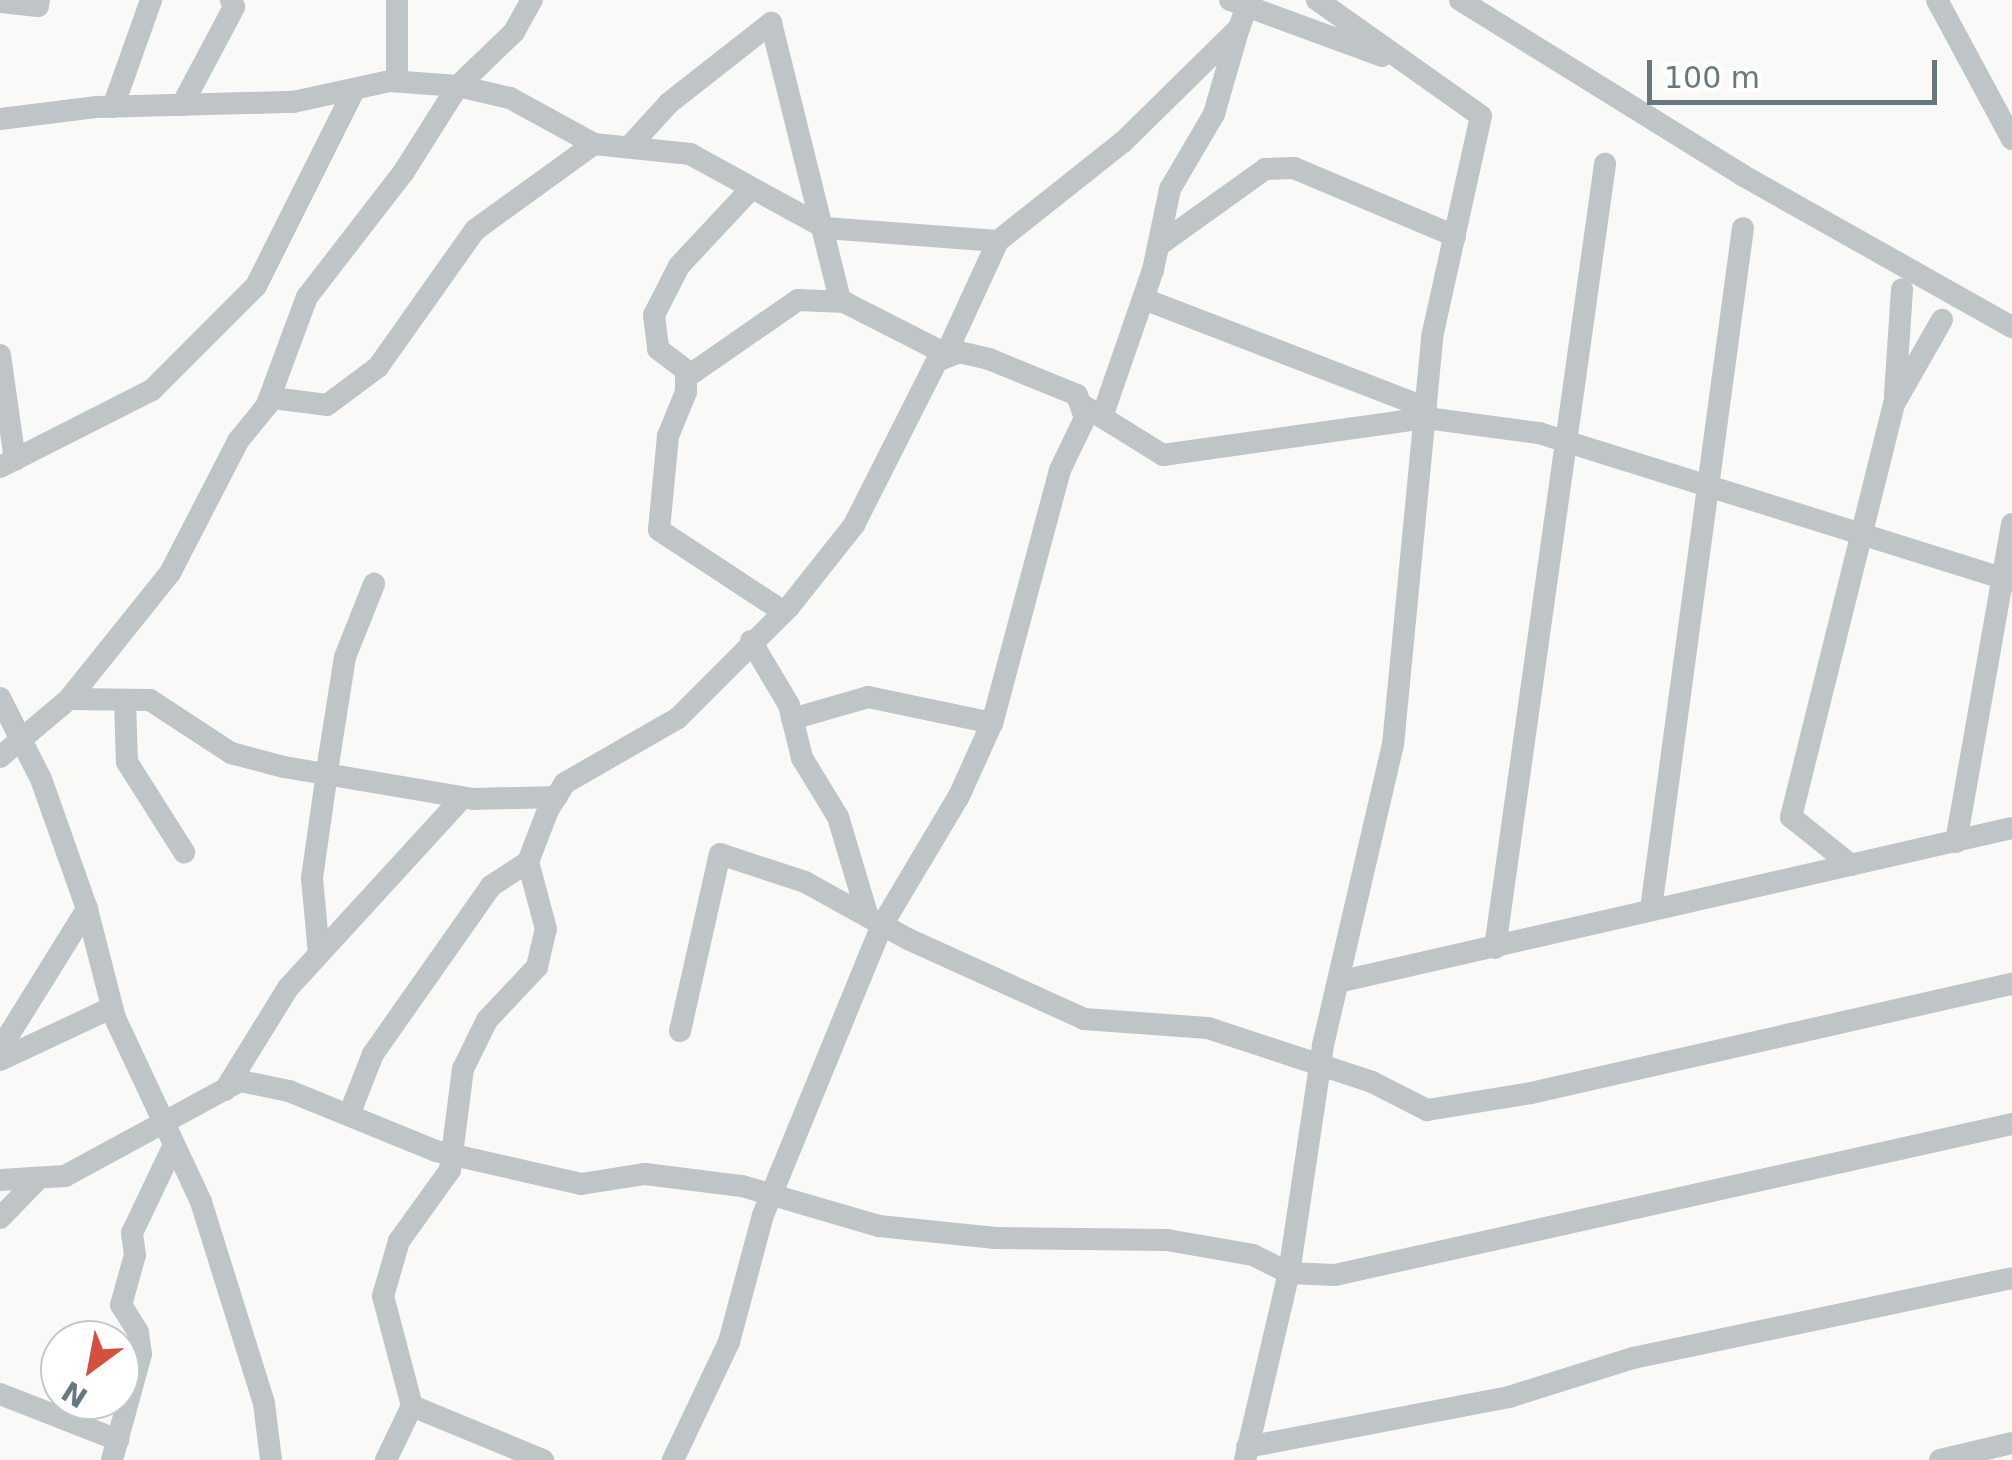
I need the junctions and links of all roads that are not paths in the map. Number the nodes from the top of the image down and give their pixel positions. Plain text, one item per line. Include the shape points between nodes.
1 (39, 0) edge
2 (151, 0) edge
3 (231, 0) edge
4 (398, 0) edge
5 (532, 0) edge
6 (1317, 0) edge
7 (1460, 0) edge
8 (1937, 0) edge
9 (0, 2) edge
10 (1241, 8) edge
11 (1411, 67) junction
12 (396, 82) junction
13 (458, 86) junction
14 (354, 90) junction
15 (182, 105) junction
16 (113, 106) junction
17 (0, 119) edge
18 (2012, 139) edge
19 (594, 144) junction
20 (628, 148) junction
21 (1605, 164) dead end
22 (750, 190) junction
23 (816, 224) junction
24 (1742, 228) dead end
25 (1455, 236) junction
26 (998, 241) junction
27 (1159, 244) junction
28 (1902, 289) dead end
29 (1144, 298) junction
30 (845, 302) junction
31 (1942, 320) dead end
32 (2012, 327) edge
33 (946, 354) junction
34 (0, 355) edge
35 (686, 370) junction
36 (1894, 404) junction
37 (266, 406) junction
38 (1093, 412) junction
39 (1426, 413) junction
40 (1562, 440) junction
41 (7, 463) edge
42 (1704, 488) junction
43 (2012, 524) edge
44 (1858, 533) junction
45 (2007, 580) edge
46 (374, 584) dead end
47 (784, 612) junction
48 (752, 641) junction
49 (0, 698) edge
50 (69, 700) junction
51 (124, 700) junction
52 (792, 719) junction
53 (992, 722) junction
54 (21, 734) junction
55 (0, 757) edge
56 (326, 775) junction
57 (556, 797) junction
58 (462, 798) junction
59 (2012, 828) edge
60 (1956, 842) junction
61 (184, 852) dead end
62 (528, 862) junction
63 (1852, 865) junction
64 (88, 909) junction
65 (1651, 909) junction
66 (875, 921) junction
67 (1495, 948) junction
68 (319, 954) junction
69 (1338, 982) junction
70 (2012, 984) edge
71 (112, 1008) junction
72 (680, 1031) dead end
73 (0, 1049) edge
74 (0, 1060) edge
75 (1321, 1064) junction
76 (225, 1090) junction
77 (349, 1115) junction
78 (2012, 1124) edge
79 (166, 1125) junction
80 (172, 1149) junction
81 (452, 1154) junction
82 (39, 1178) junction
83 (0, 1180) edge
84 (772, 1195) junction
85 (0, 1218) edge
86 (1289, 1273) junction
87 (2012, 1278) edge
88 (0, 1394) edge
89 (412, 1406) junction
90 (2012, 1443) edge
91 (115, 1450) edge
92 (1246, 1453) edge
93 (271, 1460) edge
94 (386, 1460) edge
95 (543, 1460) edge
96 (673, 1460) edge
97 (1940, 1460) edge

1 - 9 street via 38,6
2 - 16 street
3 - 15 street via 234,7
4 - 12 street
5 - 13 street via 514,32
6 - 11 street
7 - 32 street via 1742,175
8 - 18 street
10 - 11 street
10 - 26 street via 1123,142
10 - 27 street via 1214,114 1170,189
11 - 25 street via 1482,116
12 - 13 street
12 - 14 street
13 - 19 street via 510,98
13 - 37 street via 403,173 306,297
14 - 15 street via 293,102
14 - 41 street via 256,286 152,390
15 - 16 street
16 - 17 street
19 - 20 street
19 - 37 street via 476,230 378,367 327,405 273,398
20 - 22 street via 690,154
20 - 23 street via 669,103 772,22
21 - 40 street
22 - 23 street
22 - 35 street via 679,266 654,314 658,349
23 - 26 street
23 - 30 street
24 - 42 street
25 - 27 street via 1294,168 1265,169
25 - 39 street via 1432,337
26 - 33 street
27 - 29 street
28 - 36 street
29 - 38 street
29 - 39 street
30 - 33 street
30 - 35 street via 798,300 743,343 691,374
31 - 36 street
33 - 38 street via 989,359 1077,395
33 - 47 street via 930,373 854,524
34 - 41 street
35 - 47 street via 686,392 668,436 659,530
36 - 44 street
37 - 50 street via 216,477 183,554
38 - 39 street via 1163,455
38 - 53 street via 1060,470
39 - 40 street
39 - 69 street via 1393,745
40 - 42 street
40 - 67 street
42 - 44 street
42 - 65 street
43 - 45 street
44 - 45 street
44 - 63 street via 1791,817
45 - 60 street
46 - 56 street via 345,657
47 - 48 street
48 - 52 street
48 - 57 street via 678,718 565,783
49 - 54 street
50 - 51 street
50 - 54 street
51 - 56 street via 150,700 231,753
51 - 61 street via 127,762
52 - 53 street via 868,697
52 - 66 street via 802,758 838,817
53 - 66 street via 959,796
54 - 55 street
54 - 64 street
56 - 58 street
56 - 68 street via 312,878
57 - 58 street
57 - 62 street
58 - 68 street
59 - 60 street
60 - 63 street
62 - 77 street via 491,886 373,1054
62 - 81 street via 546,930 536,966 487,1020 463,1069
63 - 65 street
64 - 71 street
64 - 73 street
65 - 67 street
66 - 72 street via 805,882 720,854
66 - 75 street via 1084,1020 1208,1028
66 - 84 street
67 - 69 street
68 - 76 street via 288,988
69 - 75 street
70 - 75 street via 1531,1093 1427,1110
71 - 74 street
71 - 79 street
75 - 86 street
76 - 77 street via 240,1082 289,1091
76 - 79 street
77 - 81 street
78 - 86 street via 1335,1275
79 - 80 street
79 - 82 street via 65,1176
80 - 91 street via 132,1233 134,1255 121,1305 138,1332 141,1354
80 - 93 street via 201,1202 236,1301 264,1403
81 - 84 street via 581,1184 645,1174
81 - 89 street via 450,1170 399,1241 383,1296
82 - 83 street
82 - 85 street
84 - 86 street via 879,1226 995,1238 1166,1240 1254,1255
84 - 96 street via 729,1342
86 - 92 street
87 - 92 street via 1634,1358 1509,1397
88 - 91 street
89 - 94 street
89 - 95 street
90 - 97 street

